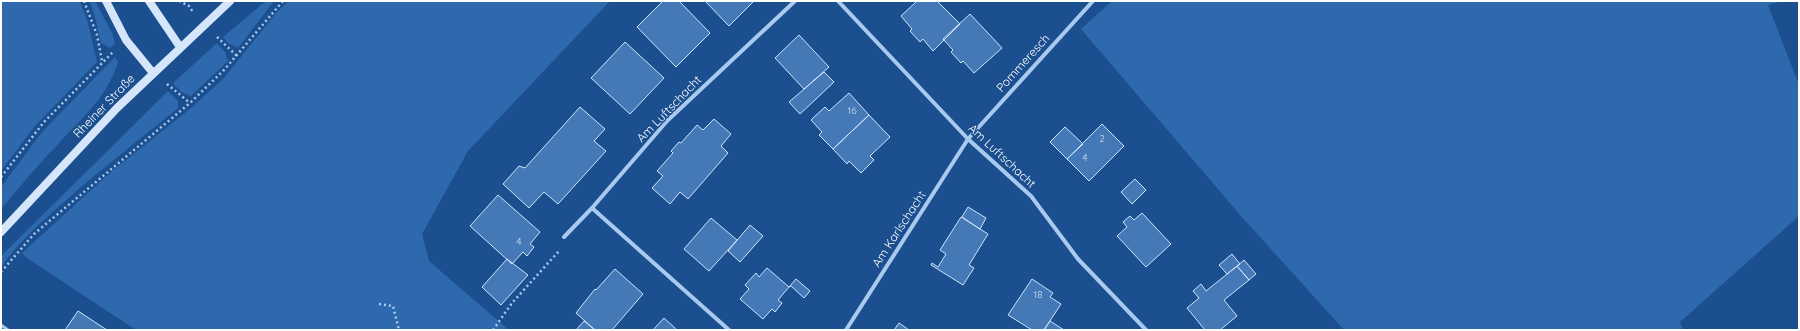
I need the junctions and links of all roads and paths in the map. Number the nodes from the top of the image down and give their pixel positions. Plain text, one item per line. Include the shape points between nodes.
1 (84, 1) edge
2 (106, 1) edge
3 (149, 1) edge
4 (230, 1) edge
5 (283, 1) edge
6 (795, 1) edge
7 (838, 1) edge
8 (1093, 1) edge
9 (180, 47) junction
10 (153, 73) junction
11 (190, 103) junction
12 (968, 139) junction
13 (1, 177) edge
14 (592, 208) junction
15 (1, 232) edge
16 (564, 237) joint
17 (1, 272) edge
18 (379, 304) dead end
19 (1, 326) edge
20 (8, 330) edge
21 (399, 330) edge
22 (493, 330) edge
23 (729, 330) edge
24 (846, 330) edge
25 (1146, 330) edge

1 - 13 path via 102,62 44,122
2 - 10 main road via 126,40
3 - 9 main road
4 - 9 main road, Rheiner Straße
5 - 11 path via 224,70
6 - 14 street, Am Luftschacht via 668,122
7 - 12 street, Am Luftschacht
8 - 12 street, Pommeresch
9 - 10 main road, Rheiner Straße
10 - 11 path
10 - 15 main road, Rheiner Straße
11 - 17 path via 34,234
12 - 24 street, Am Karlschacht
12 - 25 street, Am Luftschacht via 1031,196 1078,259
14 - 16 street, Am Luftschacht
14 - 23 street
16 - 22 path via 568,242 512,303
18 - 21 path via 393,306
19 - 20 lane

